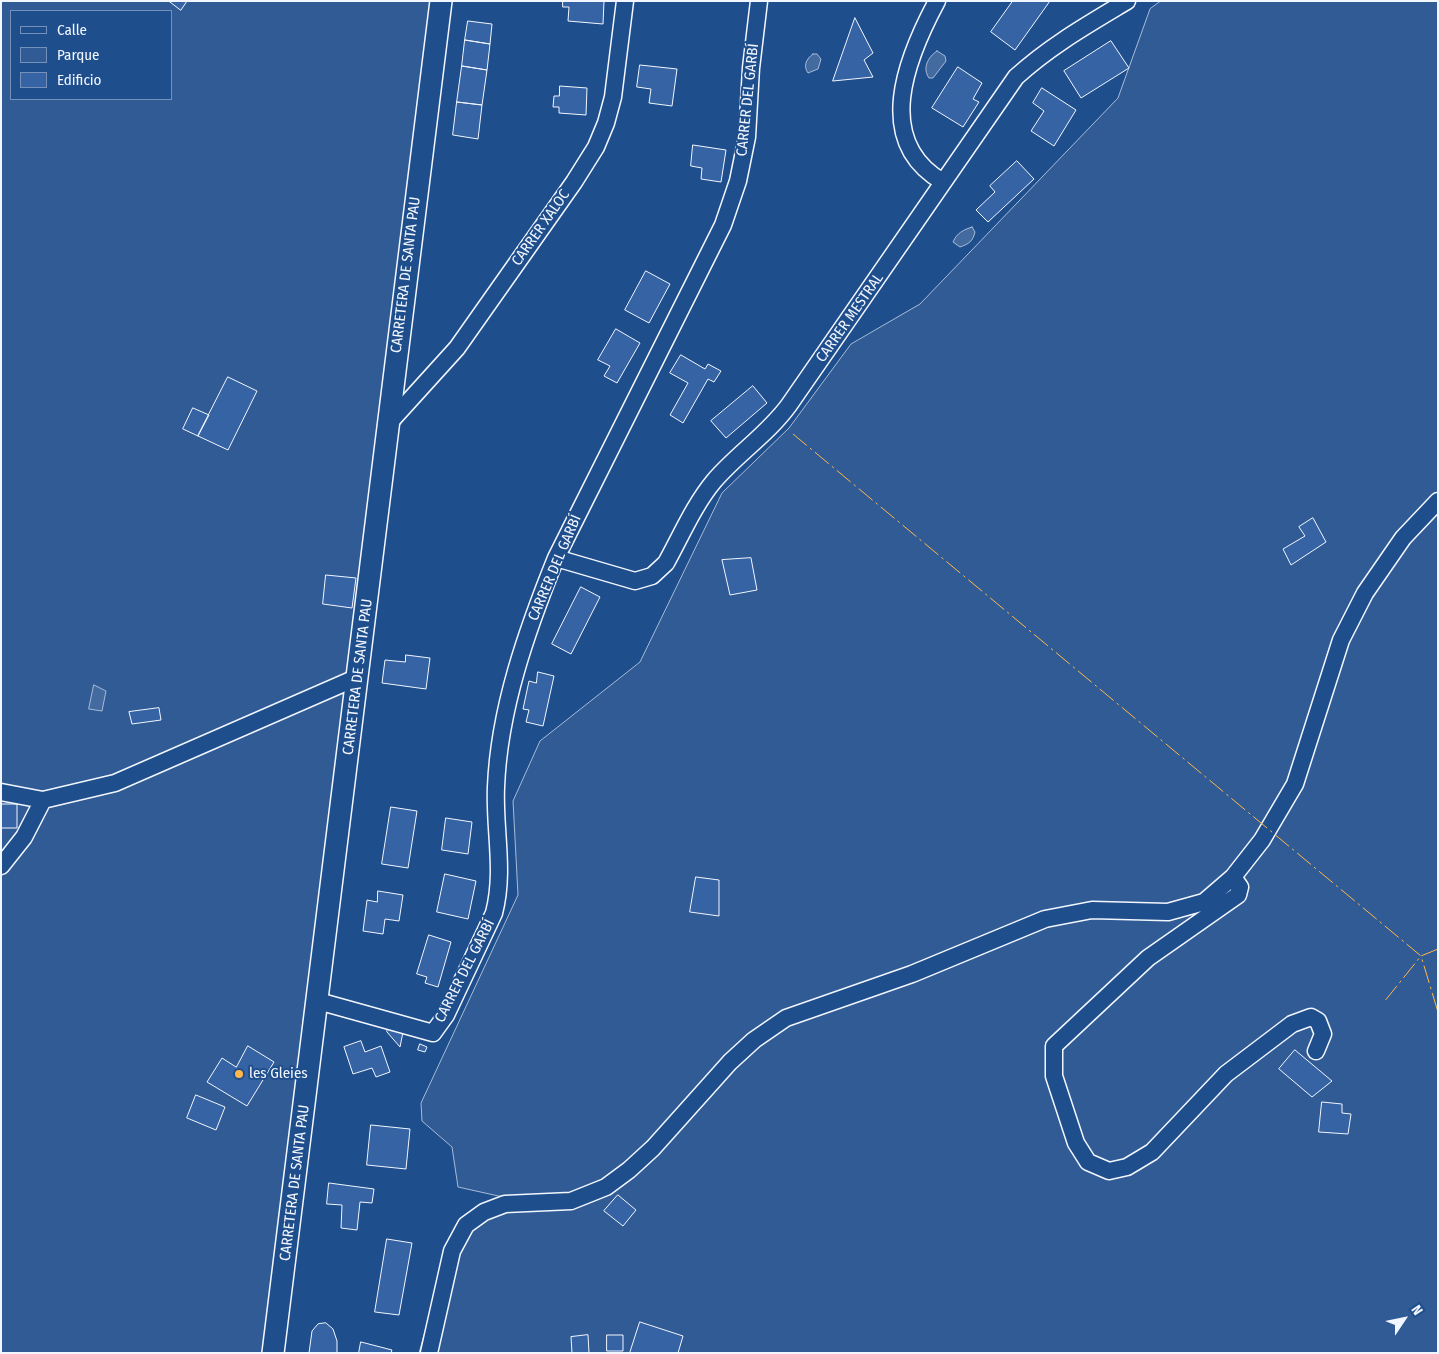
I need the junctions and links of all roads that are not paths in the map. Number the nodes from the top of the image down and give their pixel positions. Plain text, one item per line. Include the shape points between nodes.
1 (441, 1) edge
2 (626, 1) edge
3 (760, 1) edge
4 (937, 1) edge
5 (1127, 1) edge
6 (943, 182) junction
7 (389, 423) junction
8 (1438, 501) edge
9 (556, 558) junction
10 (358, 677) junction
11 (1, 792) edge
12 (43, 800) junction
13 (1, 866) edge
14 (1233, 877) junction
15 (318, 1001) junction
16 (1316, 1052) dead end
17 (273, 1353) edge
18 (429, 1353) edge

1 - 7 main road, CARRETERA DE SANTA PAU
2 - 7 street, CARRER XALOC via 613,96 606,123 592,154 457,348
3 - 9 street, CARRER DEL GARBÍ via 747,136 726,216
4 - 6 street via 908,69 901,107 904,132 911,150 921,166
5 - 6 street, CARRER MESTRAL via 1078,29 1016,77
6 - 9 street, CARRER MESTRAL via 782,414 708,488 659,570 635,581
7 - 10 main road, CARRETERA DE SANTA PAU
8 - 14 street via 1403,538 1365,593 1341,640 1295,784 1262,840
9 - 15 street, CARRER DEL GARBÍ via 539,599 517,670 500,741 496,788 500,859 498,899 446,1015 433,1033
10 - 12 street via 115,783
10 - 15 main road, CARRETERA DE SANTA PAU
11 - 12 street
12 - 13 street via 24,837
14 - 16 street via 1240,887 1238,895 1148,958 1054,1046 1054,1076 1076,1143 1088,1162 1108,1171 1127,1168 1152,1152 1226,1074 1292,1024 1311,1017 1318,1022 1323,1034
14 - 18 street via 1204,902 1168,912 1092,910 1045,919 912,974 786,1018 730,1062 653,1148 606,1187 571,1201 506,1204 484,1212 466,1225 452,1250
15 - 17 main road, CARRETERA DE SANTA PAU

